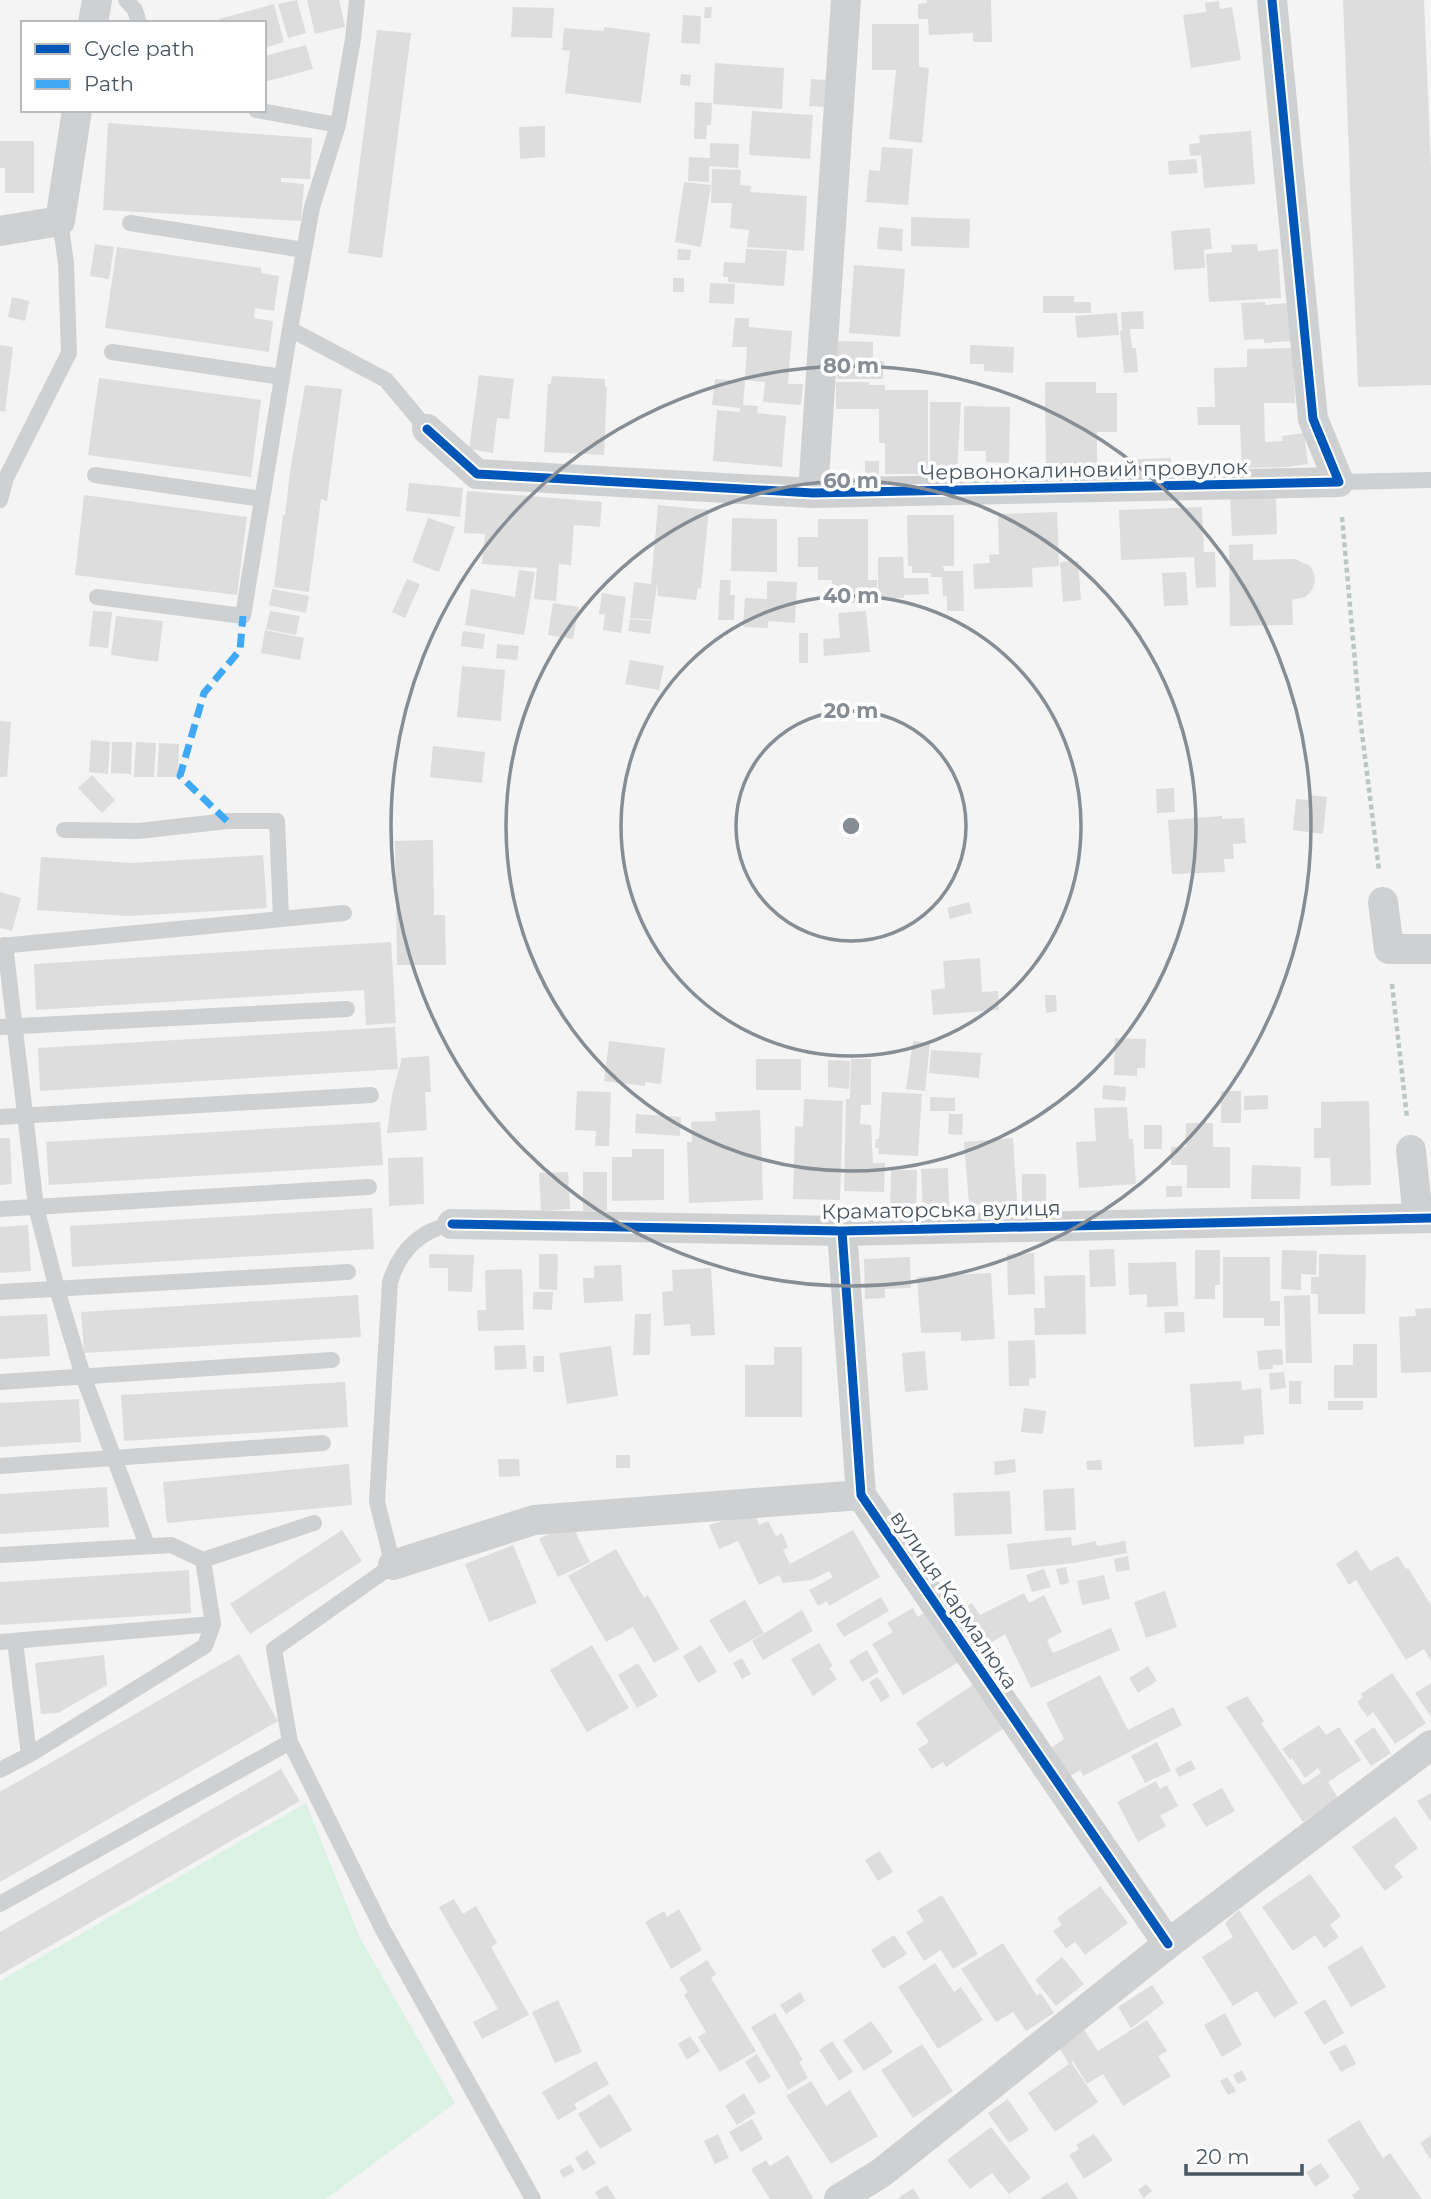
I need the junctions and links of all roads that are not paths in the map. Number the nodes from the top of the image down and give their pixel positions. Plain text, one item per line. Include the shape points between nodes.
1 (97, 0) edge
2 (126, 0) edge
3 (357, 0) edge
4 (846, 0) edge
5 (1272, 0) edge
6 (93, 21) edge
7 (138, 21) edge
8 (77, 112) edge
9 (266, 112) edge
10 (338, 125) junction
11 (60, 221) junction
12 (130, 223) dead end
13 (0, 231) edge
14 (304, 250) junction
15 (290, 329) junction
16 (112, 352) dead end
17 (282, 377) junction
18 (427, 429) joint
19 (95, 475) dead end
20 (1431, 480) edge
21 (1339, 482) junction
22 (813, 493) junction
23 (262, 499) junction
24 (0, 500) edge
25 (97, 597) dead end
26 (64, 830) dead end
27 (1383, 902) road end
28 (344, 914) dead end
29 (281, 918) junction
30 (2, 946) edge
31 (1431, 949) edge
32 (347, 1009) dead end
33 (6, 1027) edge
34 (371, 1095) dead end
35 (24, 1115) junction
36 (0, 1117) edge
37 (1411, 1150) road end
38 (369, 1187) dead end
39 (36, 1207) junction
40 (0, 1209) edge
41 (1425, 1218) edge
42 (452, 1224) joint
43 (842, 1231) junction
44 (348, 1272) dead end
45 (57, 1289) junction
46 (0, 1292) edge
47 (332, 1360) dead end
48 (83, 1376) junction
49 (0, 1382) edge
50 (323, 1443) dead end
51 (113, 1457) junction
52 (0, 1466) edge
53 (861, 1495) junction
54 (314, 1523) dead end
55 (147, 1545) junction
56 (0, 1555) edge
57 (203, 1560) junction
58 (393, 1565) junction
59 (213, 1624) junction
60 (8, 1642) edge
61 (290, 1742) junction
62 (1431, 1745) edge
63 (29, 1755) junction
64 (0, 1770) edge
65 (0, 1904) edge
66 (1168, 1944) junction
67 (533, 2199) edge
68 (839, 2199) edge

1 - 6 street
2 - 7 lane
3 - 10 lane
4 - 22 street
5 - 21 street via 1313,419
8 - 11 street
9 - 10 lane
10 - 14 lane via 312,207
11 - 13 street
11 - 24 lane via 69,353 6,478
12 - 14 lane
14 - 15 lane
15 - 17 lane
15 - 18 lane, Червонокалиновий провулок via 386,380
16 - 17 lane
17 - 23 lane
18 - 22 street, Червонокалиновий провулок via 477,474
19 - 23 lane
20 - 21 lane
21 - 22 street, Червонокалиновий провулок
23 - 25 lane via 243,616
26 - 29 lane via 139,831 228,821 277,821
27 - 31 street via 1389,949
28 - 29 lane
29 - 30 lane
30 - 33 lane
32 - 33 lane
33 - 35 lane
34 - 35 lane
35 - 36 lane
35 - 39 lane
37 - 41 street
38 - 39 lane
39 - 40 lane
39 - 45 lane
41 - 43 street, Краматорська вулиця
42 - 43 street, Краматорська вулиця
42 - 58 lane via 412,1243 390,1282 377,1502
43 - 53 street
44 - 45 lane
45 - 46 lane
45 - 48 lane
47 - 48 lane
48 - 49 lane
48 - 51 lane
50 - 51 lane
51 - 52 lane
51 - 55 lane
53 - 58 street via 534,1520
53 - 66 street, вулиця Кармалюка
54 - 57 lane
55 - 56 lane
55 - 57 lane via 171,1545
57 - 59 lane
58 - 61 lane via 274,1649
59 - 60 lane
59 - 63 lane via 205,1646
60 - 63 lane
61 - 65 lane
61 - 67 lane via 383,1930
62 - 66 street
63 - 64 lane
66 - 68 street via 881,2173

